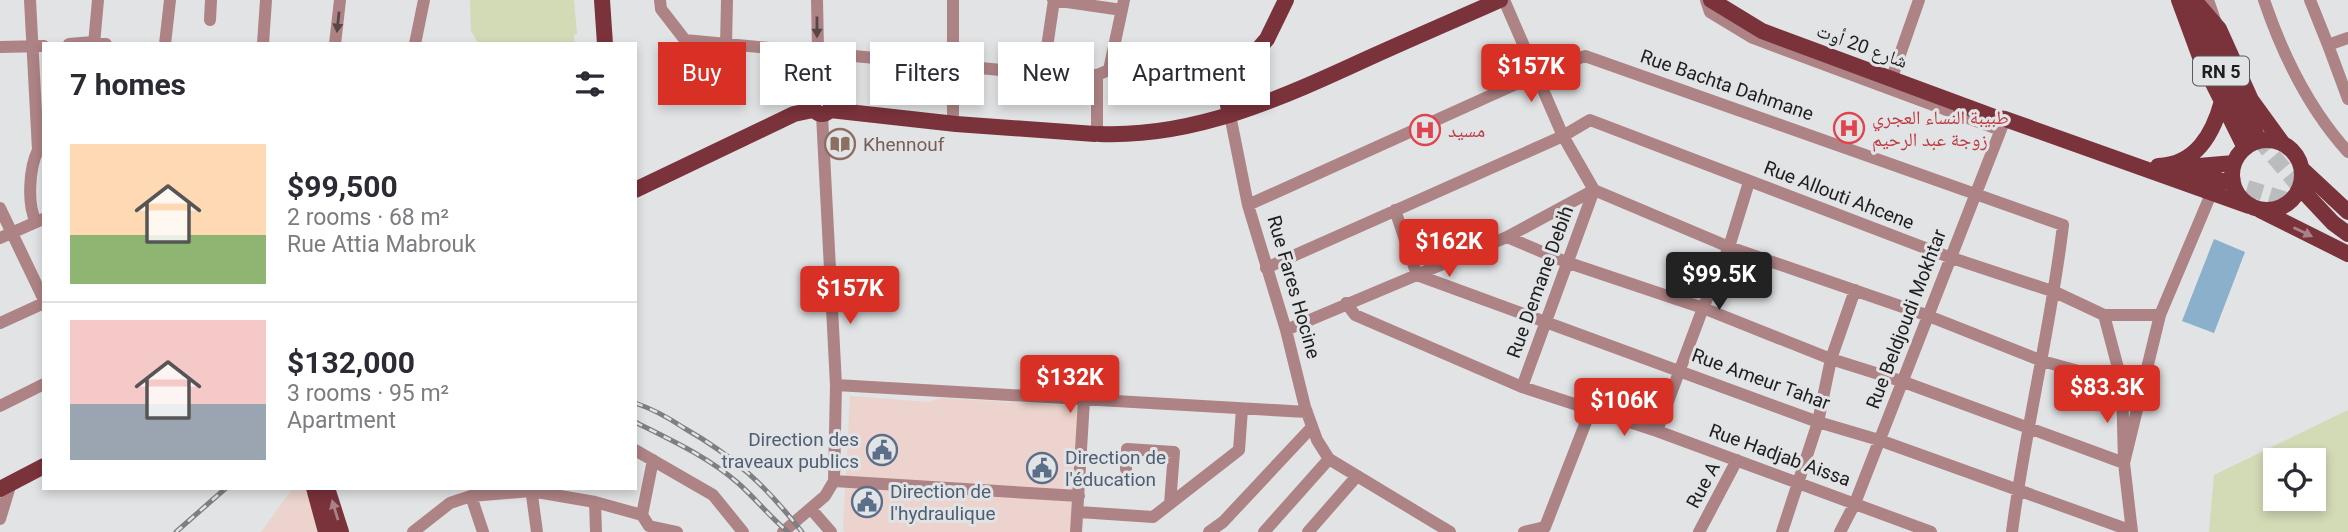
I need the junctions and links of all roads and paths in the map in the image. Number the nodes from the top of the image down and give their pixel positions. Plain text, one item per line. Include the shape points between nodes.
1 (30, 0) edge
2 (98, 0) edge
3 (170, 0) edge
4 (211, 0) edge
5 (266, 0) edge
6 (340, 0) edge
7 (424, 0) edge
8 (602, 0) edge
9 (660, 0) edge
10 (727, 0) edge
11 (817, 0) edge
12 (953, 0) edge
13 (1053, 0) edge
14 (1286, 0) edge
15 (1478, 0) edge
16 (1502, 0) edge
17 (1708, 0) edge
18 (1726, 0) edge
19 (1919, 0) edge
20 (2179, 0) edge
21 (2194, 0) edge
22 (2208, 0) edge
23 (2264, 0) edge
24 (2310, 0) edge
25 (1123, 5) edge
26 (210, 20) dead end
27 (2219, 29) junction
28 (2348, 38) edge
29 (97, 42) edge
30 (165, 42) edge
31 (263, 42) edge
32 (335, 42) edge
33 (415, 42) edge
34 (605, 42) edge
35 (701, 42) edge
36 (726, 42) edge
37 (817, 42) edge
38 (954, 42) edge
39 (1047, 42) edge
40 (2328, 45) junction
41 (38, 46) edge
42 (0, 47) edge
43 (1094, 75) edge
44 (1097, 75) junction
45 (1536, 75) junction
46 (1892, 79) junction
47 (2348, 99) edge
48 (2222, 102) junction
49 (821, 105) junction
50 (953, 105) edge
51 (1229, 111) junction
52 (953, 117) junction
53 (2003, 124) junction
54 (1097, 130) junction
55 (1563, 136) junction
56 (2251, 143) junction
57 (2283, 144) junction
58 (41, 149) edge
59 (2348, 152) edge
60 (2108, 156) junction
61 (2234, 163) junction
62 (2158, 166) junction
63 (2302, 169) junction
64 (637, 179) edge
65 (2224, 181) tunnel mouth
66 (1749, 182) junction
67 (637, 189) edge
68 (1594, 190) junction
69 (1976, 193) junction
70 (2211, 194) junction
71 (2297, 196) tunnel mouth
72 (1248, 205) junction
73 (2254, 207) junction
74 (0, 208) edge
75 (1395, 210) junction
76 (2348, 212) edge
77 (40, 220) edge
78 (2345, 232) edge
79 (6, 235) edge
80 (1507, 237) junction
81 (1729, 247) junction
82 (2348, 254) edge
83 (1950, 257) junction
84 (1566, 262) junction
85 (1266, 268) junction
86 (1417, 275) junction
87 (1855, 290) junction
88 (2055, 292) junction
89 (42, 298) edge
90 (42, 303) edge
91 (1346, 303) junction
92 (1703, 308) junction
93 (1926, 315) junction
94 (2104, 315) junction
95 (2160, 315) junction
96 (1546, 321) junction
97 (0, 323) edge
98 (1286, 330) junction
99 (1831, 359) junction
100 (2042, 361) junction
101 (1680, 370) junction
102 (1901, 381) junction
103 (2122, 383) junction
104 (42, 385) edge
105 (836, 385) junction
106 (1522, 387) junction
107 (1084, 400) junction
108 (0, 406) edge
109 (1242, 409) junction
110 (1591, 409) junction
111 (1307, 412) junction
112 (1818, 422) junction
113 (1312, 427) junction
114 (2027, 428) junction
115 (1657, 431) junction
116 (1879, 440) junction
117 (637, 451) edge
118 (1329, 459) junction
119 (653, 460) junction
120 (1737, 460) junction
121 (2124, 463) junction
122 (42, 467) edge
123 (1126, 469) dead end
124 (1357, 476) junction
125 (834, 481) junction
126 (1797, 484) junction
127 (6, 486) edge
128 (2017, 489) junction
129 (315, 490) edge
130 (328, 490) edge
131 (531, 490) edge
132 (471, 496) junction
133 (1079, 496) junction
134 (595, 502) junction
135 (1855, 503) junction
136 (1170, 504) junction
137 (809, 511) junction
138 (1079, 512) junction
139 (0, 519) edge
140 (646, 524) edge
141 (1549, 530) edge
142 (1706, 530) edge
143 (326, 532) edge
144 (341, 532) edge
145 (414, 532) edge
146 (483, 532) edge
147 (537, 532) edge
148 (596, 532) edge
149 (677, 532) edge
150 (743, 532) edge
151 (783, 532) edge
152 (831, 532) edge
153 (1076, 532) edge
154 (1209, 532) edge
155 (1264, 532) edge
156 (1308, 532) edge
157 (1450, 532) edge
158 (1524, 532) edge
159 (1782, 532) edge
160 (1840, 532) edge
161 (1931, 532) edge
162 (2012, 532) edge
163 (2132, 532) edge

1 - 41 street
2 - 29 street
3 - 30 street
4 - 26 street
5 - 31 street
6 -> 32 street
7 - 33 street
8 - 34 main road
9 - 35 street via 661,9 685,40
10 - 36 street
11 -> 37 street
12 - 38 street
13 - 25 street
13 - 39 street
14 - 51 main road, Rue Fares Hocine via 1267,39 1230,82 1226,96
15 - 51 main road
16 - 45 street
16 - 51 main road via 1314,83
17 - 46 main road, شارع 20 أوت via 1762,31
18 - 46 main road, شارع 20 أوت
19 - 46 street
20 - 48 main road, RN 5
21 - 27 main road
21 - 56 main road, RN 5
22 - 27 street
23 - 59 street via 2293,73
24 - 40 street
25 - 44 street via 1109,70
27 - 57 main road via 2250,100
28 - 40 street
40 - 47 street
41 - 42 street
41 - 58 street
43 - 44 street
44 - 54 street
45 - 55 street
45 - 69 street, Rue Bachta Dahmane via 1585,56
45 - 72 street, Rue Bachta Dahmane
46 - 53 main road, شارع 20 أوت
48 - 56 main road, RN 5
48 - 62 main road via 2203,145 2187,158
49 - 52 main road
49 - 54 main road via 956,124
49 - 64 main road via 782,110
49 - 67 main road
49 - 105 street
50 - 52 street
51 - 54 main road
51 - 72 street, Rue Fares Hocine
52 - 54 main road
53 - 60 main road, شارع 20 أوت
53 - 69 street, Rue Beldjoudi Mokhtar
55 - 66 street, Rue Allouti Ahcene via 1590,120
55 - 68 street
55 - 75 street
56 - 57 main road
56 - 61 main road
57 - 63 main road via 2295,154
58 - 77 street via 33,160 30,211
60 - 62 main road, شارع 20 أوت
60 - 70 main road, شارع 20 أوت
61 - 62 main road
61 - 73 main road via 2235,192
62 - 65 main road, شارع 20 أوت
63 - 73 main road via 2300,189 2287,204 2268,211
63 - 76 main road
66 - 81 street
66 - 83 street, Rue Allouti Ahcene
68 - 80 street
68 - 81 street
68 - 84 street, Rue Demane Debih
69 - 83 street, Rue Beldjoudi Mokhtar
69 - 88 street, Rue Bachta Dahmane via 2063,225
70 - 73 main road, شارع 20 أوت
70 - 95 street
71 - 78 main road
72 - 85 street, Rue Fares Hocine
73 -> 82 main road, شارع 20 أوت
74 - 79 street
75 - 85 street
75 - 86 street
77 - 79 street
79 - 89 street
80 - 84 street
80 - 86 street
81 - 87 street
81 - 92 street
83 - 88 street, Rue Allouti Ahcene
83 - 93 street, Rue Beldjoudi Mokhtar
84 - 92 street
84 - 96 street, Rue Demane Debih
85 - 98 street, Rue Fares Hocine
86 - 91 street
86 - 96 street, Rue Ameur Tahar
87 - 93 street
87 - 99 street
88 - 94 street, Rue Allouti Ahcene
88 - 100 street
90 - 97 street
91 - 98 street
91 - 106 street, Rue Hadjab Aissa via 1355,315
92 - 99 street
92 - 101 street
93 - 100 street
93 - 102 street, Rue Beldjoudi Mokhtar
94 - 95 street
94 - 103 street
95 - 121 street
96 - 101 street, Rue Ameur Tahar
96 - 106 street, Rue Demane Debih
98 - 111 street, Rue Fares Hocine
99 - 102 street
99 - 112 street
100 - 103 street
100 - 114 street
101 - 112 street, Rue Ameur Tahar
101 - 115 street
102 - 114 street
102 - 116 street, Rue Beldjoudi Mokhtar
103 - 121 street
104 - 108 street
105 - 107 street
105 - 125 street
106 - 110 street, Rue Hadjab Aissa
107 - 109 street
107 - 133 street
109 - 111 street
109 - 136 street via 1239,450
110 - 115 street, Rue Hadjab Aissa
110 - 141 street
111 - 113 street, Rue Fares Hocine
112 - 116 street, Rue Ameur Tahar
112 - 126 street
113 - 118 street, Rue Fares Hocine
113 - 154 street
114 - 121 street
114 - 128 street
115 - 120 street, Rue Hadjab Aissa
116 - 128 street, Rue Ameur Tahar
116 - 135 street, Rue Beldjoudi Mokhtar
117 - 119 street
118 - 124 street
118 - 155 street
119 - 140 street
119 - 150 street via 713,495
120 - 126 street, Rue Hadjab Aissa
120 - 142 street, Rue A
121 - 163 street
122 - 127 main road
123 - 136 street via 1127,449 1174,452
124 - 156 street
124 - 157 street
125 - 133 street
125 - 137 street
126 - 135 street, Rue Hadjab Aissa
126 - 159 street
127 - 139 street
128 - 162 street
128 - 163 street, Rue Ameur Tahar
129 - 143 main road
144 -> 130 main road
131 - 132 street
131 - 134 street
131 - 147 street
132 - 145 street via 450,503
132 - 146 street
133 - 138 street
134 - 140 street
134 - 148 street
135 - 160 street, Rue Beldjoudi Mokhtar
135 - 161 street, Rue Hadjab Aissa
136 - 138 street via 1153,517
137 - 151 street
137 - 152 street
138 - 153 street
140 - 149 street
141 - 158 street

